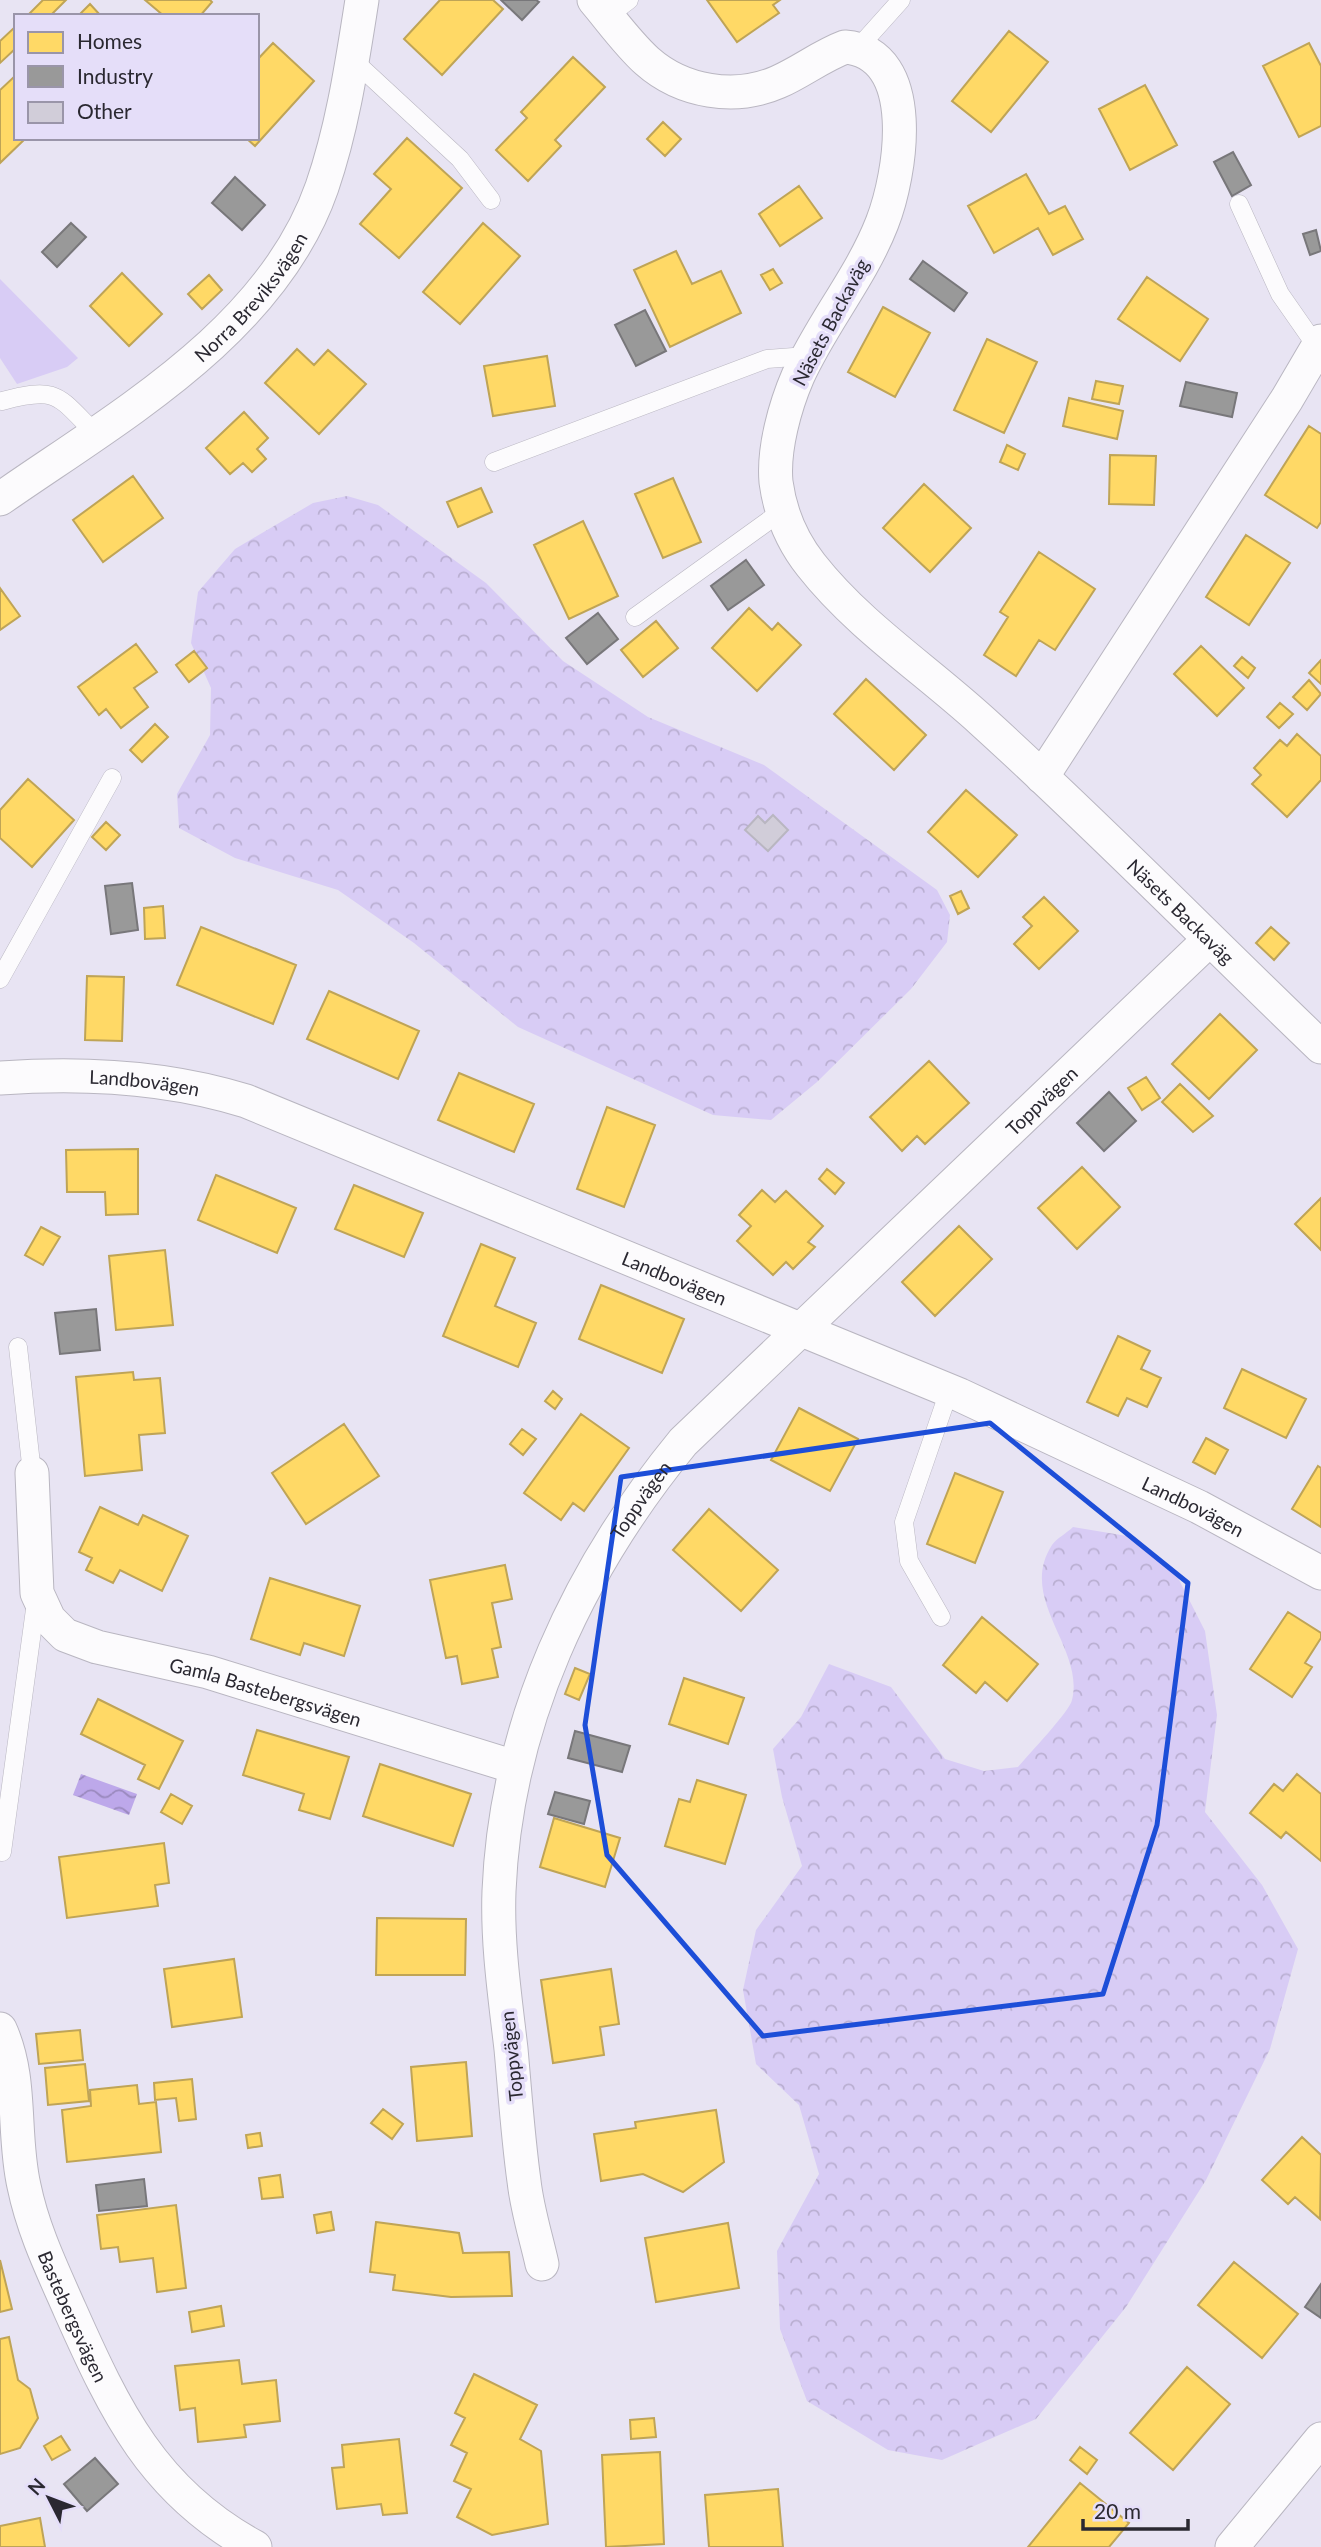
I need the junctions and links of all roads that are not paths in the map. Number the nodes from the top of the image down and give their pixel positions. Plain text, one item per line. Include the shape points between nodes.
1 (362, 0) edge
2 (901, 0) edge
3 (610, 5) edge
4 (858, 48) junction
5 (353, 60) junction
6 (491, 200) dead end
7 (1239, 204) dead end
8 (1319, 344) edge
9 (807, 356) junction
10 (2, 401) dead end
11 (95, 433) junction
12 (494, 462) dead end
13 (0, 499) edge
14 (782, 510) junction
15 (635, 617) dead end
16 (1042, 776) junction
17 (112, 778) dead end
18 (1209, 940) junction
19 (0, 979) edge
20 (1321, 1047) edge
21 (0, 1078) edge
22 (799, 1331) junction
23 (18, 1347) dead end
24 (949, 1391) junction
25 (32, 1474) joint
26 (1321, 1573) edge
27 (37, 1593) junction
28 (941, 1617) dead end
29 (515, 1768) junction
30 (2, 1852) dead end
31 (0, 2029) edge
32 (542, 2264) dead end
33 (1321, 2440) edge
34 (255, 2547) edge
35 (1231, 2547) edge

1 - 5 street, Norra Breviksvägen
2 - 4 lane
3 - 4 street via 648,62 679,81 725,93 778,82 830,53
4 - 9 street, Näsets Backaväg via 891,77 897,94 896,156 882,223
5 - 6 lane via 460,159
5 - 11 street, Norra Breviksvägen via 338,136 321,189 285,262 228,331
7 - 8 lane via 1280,294
8 - 16 street
9 - 12 lane via 766,359
9 - 14 street, Näsets Backaväg via 786,410 779,448 776,479
10 - 11 lane via 48,393 60,398
11 - 13 street, Norra Breviksvägen
14 - 15 lane
14 - 16 street, Näsets Backaväg via 793,538 834,591
16 - 18 street, Näsets Backaväg
17 - 19 lane
18 - 20 street, Näsets Backaväg
18 - 22 street, Toppvägen
21 - 22 street, Landbovägen via 116,1076 233,1097
22 - 24 street, Landbovägen
22 - 29 street, Toppvägen via 683,1442 620,1525 576,1601 531,1710
23 - 25 lane
24 - 26 street, Landbovägen via 1199,1507
24 - 28 lane via 904,1522 909,1561
25 - 27 street, Gamla Bastebergsvägen
27 - 29 street, Gamla Bastebergsvägen via 49,1619 65,1635 97,1647 208,1672
27 - 30 lane, Gamla Bastebergsvägen
29 - 32 street, Toppvägen via 499,1891 500,1942 524,2184
31 - 34 street, Bastebergsvägen via 13,2067 30,2213 100,2380 136,2443 159,2471 219,2524
33 - 35 street

